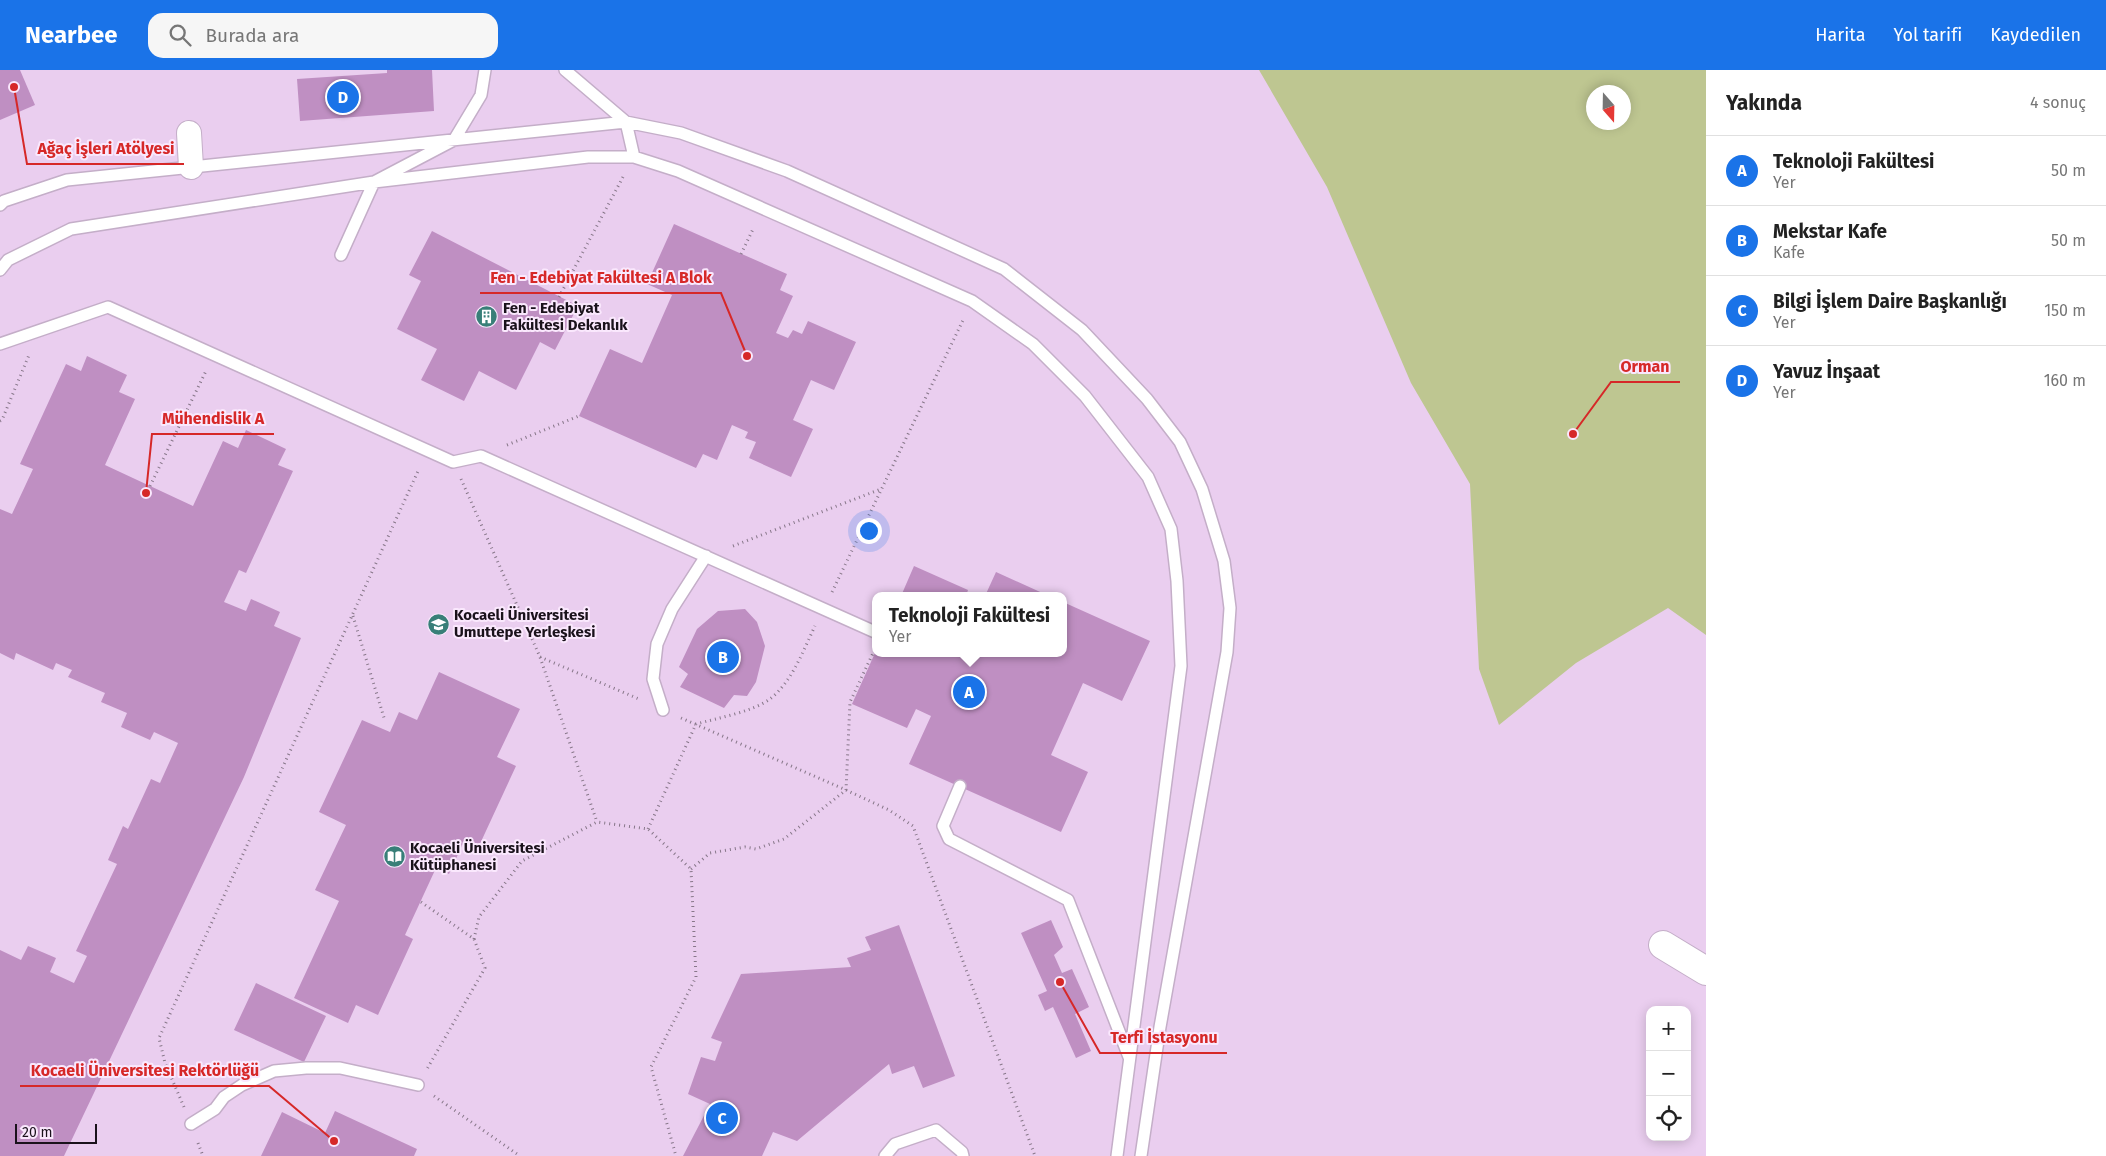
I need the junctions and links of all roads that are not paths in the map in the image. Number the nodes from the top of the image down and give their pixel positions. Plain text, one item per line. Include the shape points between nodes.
1 (485, 70) edge
2 (565, 70) edge
3 (626, 122) junction
4 (189, 133) dead end
5 (454, 140) junction
6 (634, 157) junction
7 (191, 167) junction
8 (374, 182) junction
9 (1, 201) edge
10 (341, 255) dead end
11 (0, 270) edge
12 (0, 344) edge
13 (706, 556) junction
14 (872, 631) edge
15 (663, 710) road end
16 (960, 786) dead end
17 (1663, 945) dead end
18 (1706, 972) edge
19 (1130, 1059) junction
20 (418, 1085) road end
21 (191, 1124) dead end
22 (885, 1156) edge
23 (963, 1156) edge
24 (1117, 1156) edge
25 (1141, 1156) edge

1 - 5 lane via 481,95
2 - 3 lane
3 - 5 lane
3 - 6 lane
3 - 25 lane via 681,133 787,171 1004,269 1082,330 1147,399 1184,450 1202,489 1224,561 1230,608 1227,652 1162,1017
4 - 7 street
5 - 7 lane
5 - 8 lane
6 - 8 lane via 588,157
6 - 19 lane via 678,171 972,302 1033,344 1085,396 1148,477 1171,529 1181,666
7 - 9 lane via 67,180
8 - 10 lane
8 - 11 lane via 71,229 8,260
12 - 13 lane via 108,308 453,462 481,456
13 - 14 lane
13 - 15 lane via 672,609 657,644 653,679
16 - 19 lane via 943,826 949,839 1068,900
17 - 18 street
19 - 24 lane
20 - 21 lane via 340,1068 274,1071 242,1085 224,1097 215,1109
22 - 23 lane via 895,1144 936,1130

